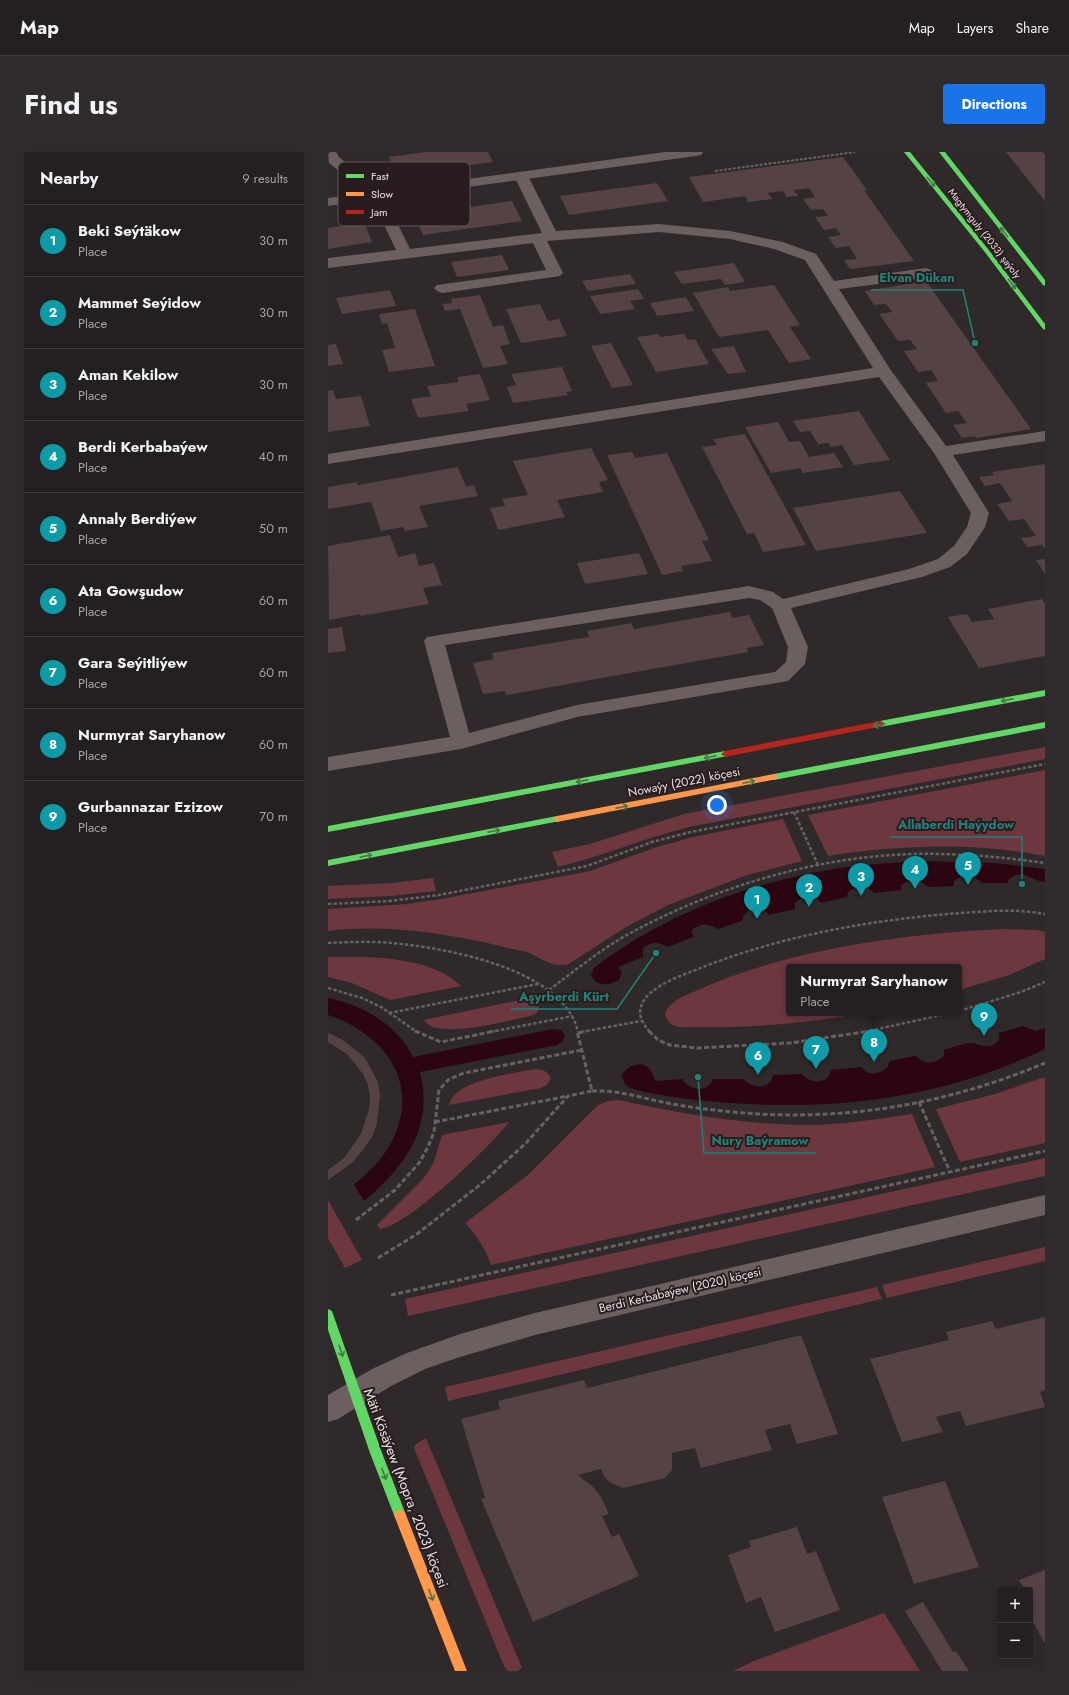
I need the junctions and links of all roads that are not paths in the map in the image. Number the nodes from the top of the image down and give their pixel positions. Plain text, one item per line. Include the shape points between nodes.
1 (329, 152) edge
2 (690, 152) edge
3 (907, 152) edge
4 (942, 152) edge
5 (338, 163) edge
6 (521, 176) junction
7 (470, 183) edge
8 (338, 201) edge
9 (328, 202) edge
10 (392, 226) edge
11 (545, 237) junction
12 (405, 253) junction
13 (328, 263) edge
14 (926, 273) dead end
15 (1045, 284) edge
16 (829, 286) junction
17 (442, 288) dead end
18 (1045, 328) edge
19 (883, 371) junction
20 (1045, 436) edge
21 (942, 452) junction
22 (328, 459) edge
23 (780, 605) junction
24 (1045, 693) edge
25 (1045, 725) edge
26 (461, 742) junction
27 (328, 764) edge
28 (328, 829) edge
29 (328, 864) edge
30 (1045, 1206) edge
31 (328, 1314) edge
32 (355, 1393) junction
33 (328, 1410) edge
34 (461, 1671) edge

1 - 5 street
2 - 6 street
3 -> 18 main road, Magtymguly (2033) şaýoly
15 -> 4 main road, Magtymguly (2033) şaýoly
6 - 7 street
6 - 11 street
8 - 9 street
10 - 12 street
11 - 12 street
11 - 16 street via 659,228 730,235 778,245 811,257
11 - 17 street via 555,273
12 - 13 street
14 - 16 street
16 - 19 street
19 - 21 street
19 - 22 street
20 - 21 street
21 - 23 street via 980,513 976,527 961,550 944,563 915,573
23 - 26 street via 798,647 795,664 781,677 577,711
23 - 26 street via 766,596 749,592 434,641
24 -> 28 main road, Nowaýy (2022) köçesi
29 -> 25 main road, Nowaýy (2022) köçesi
26 - 27 street
30 - 32 street, Berdi Kerbabaýew (2020) köçesi via 535,1324 470,1342 416,1361
31 -> 32 main road, Mäti Kösäýew (Mopra, 2023) köçesi
32 - 33 street, Berdi Kerbabaýew (2020) köçesi
32 -> 34 main road, Mäti Kösäýew (Mopra, 2023) köçesi

